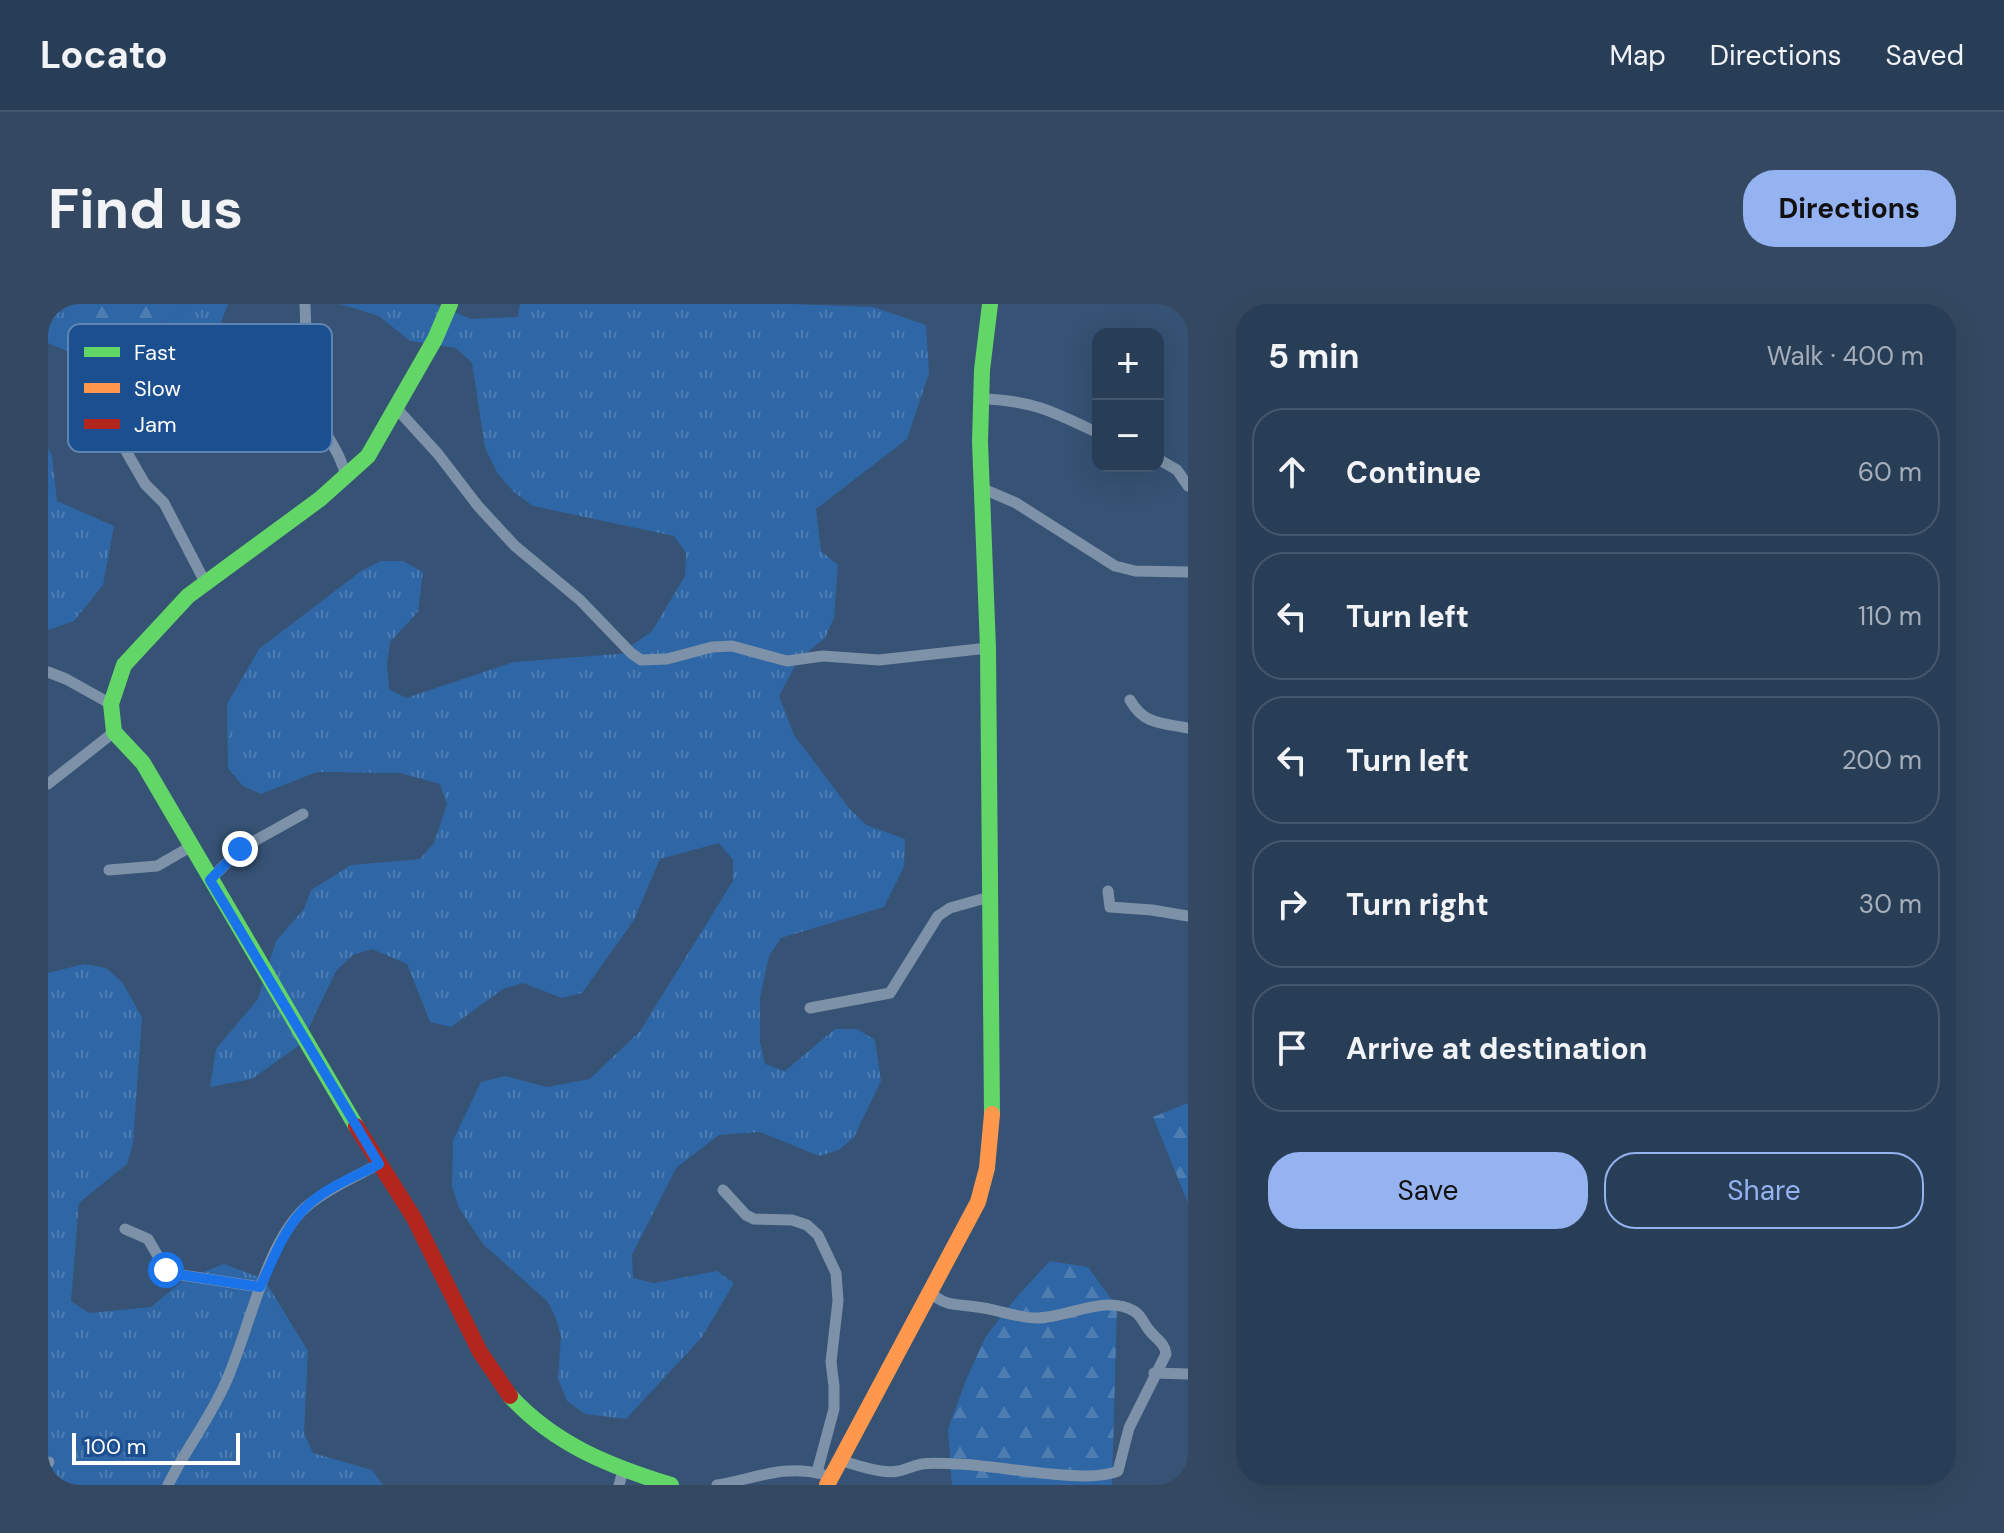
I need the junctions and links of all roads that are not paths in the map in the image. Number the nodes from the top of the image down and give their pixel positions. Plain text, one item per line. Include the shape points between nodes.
1 (450, 304) edge
2 (990, 304) edge
3 (981, 399) junction
4 (397, 409) junction
5 (1092, 430) edge
6 (332, 441) edge
7 (127, 452) edge
8 (1164, 462) edge
9 (346, 477) junction
10 (1188, 486) edge
11 (981, 488) junction
12 (1188, 572) edge
13 (205, 582) junction
14 (988, 648) junction
15 (48, 672) edge
16 (1130, 700) dead end
17 (111, 704) junction
18 (1188, 728) edge
19 (114, 732) junction
20 (48, 784) edge
21 (303, 814) dead end
22 (190, 847) junction
23 (109, 870) dead end
24 (210, 880) junction
25 (1108, 891) dead end
26 (989, 897) junction
27 (1188, 916) edge
28 (810, 1008) dead end
29 (379, 1164) junction
30 (723, 1190) dead end
31 (125, 1229) dead end
32 (260, 1287) junction
33 (931, 1293) junction
34 (1154, 1373) junction
35 (1188, 1374) edge
36 (839, 1460) junction
37 (621, 1478) edge
38 (825, 1478) edge
39 (168, 1485) edge
40 (671, 1485) edge
41 (717, 1485) edge

1 - 4 main road
2 - 3 main road
3 - 5 street via 1050,409
3 - 11 main road
4 - 9 main road via 380,440
4 - 14 street via 515,546 641,660 722,646 787,661 823,656 879,660
6 - 9 street
7 - 13 street via 145,484 164,503
8 - 10 street
9 - 13 main road
11 - 12 street via 1016,503 1115,566
11 - 14 main road
13 - 17 main road via 124,665
14 - 26 main road
15 - 17 street
16 - 18 street via 1149,720
17 - 19 main road
19 - 20 street
19 - 22 main road via 143,763
21 - 24 street via 240,849
22 - 23 street via 157,866
22 - 24 main road
24 - 29 main road
25 - 27 street via 1110,907
26 - 28 street via 938,916 890,993
26 - 33 main road via 994,1099 987,1168 978,1202
29 - 32 street via 303,1209
29 - 37 main road via 424,1236 473,1337 516,1401 549,1432
30 - 38 street via 754,1219 807,1225 818,1235 836,1273 834,1409
31 - 32 street via 148,1239 166,1270 175,1274
32 - 39 street via 217,1402
33 - 34 street via 951,1306 1019,1317 1097,1307 1133,1310 1166,1350
33 - 36 main road
34 - 35 street
34 - 36 street via 1129,1428 1121,1465 1112,1475 1077,1479 927,1463 903,1472 882,1471
36 - 38 main road
37 - 40 main road
38 - 41 street via 772,1471

